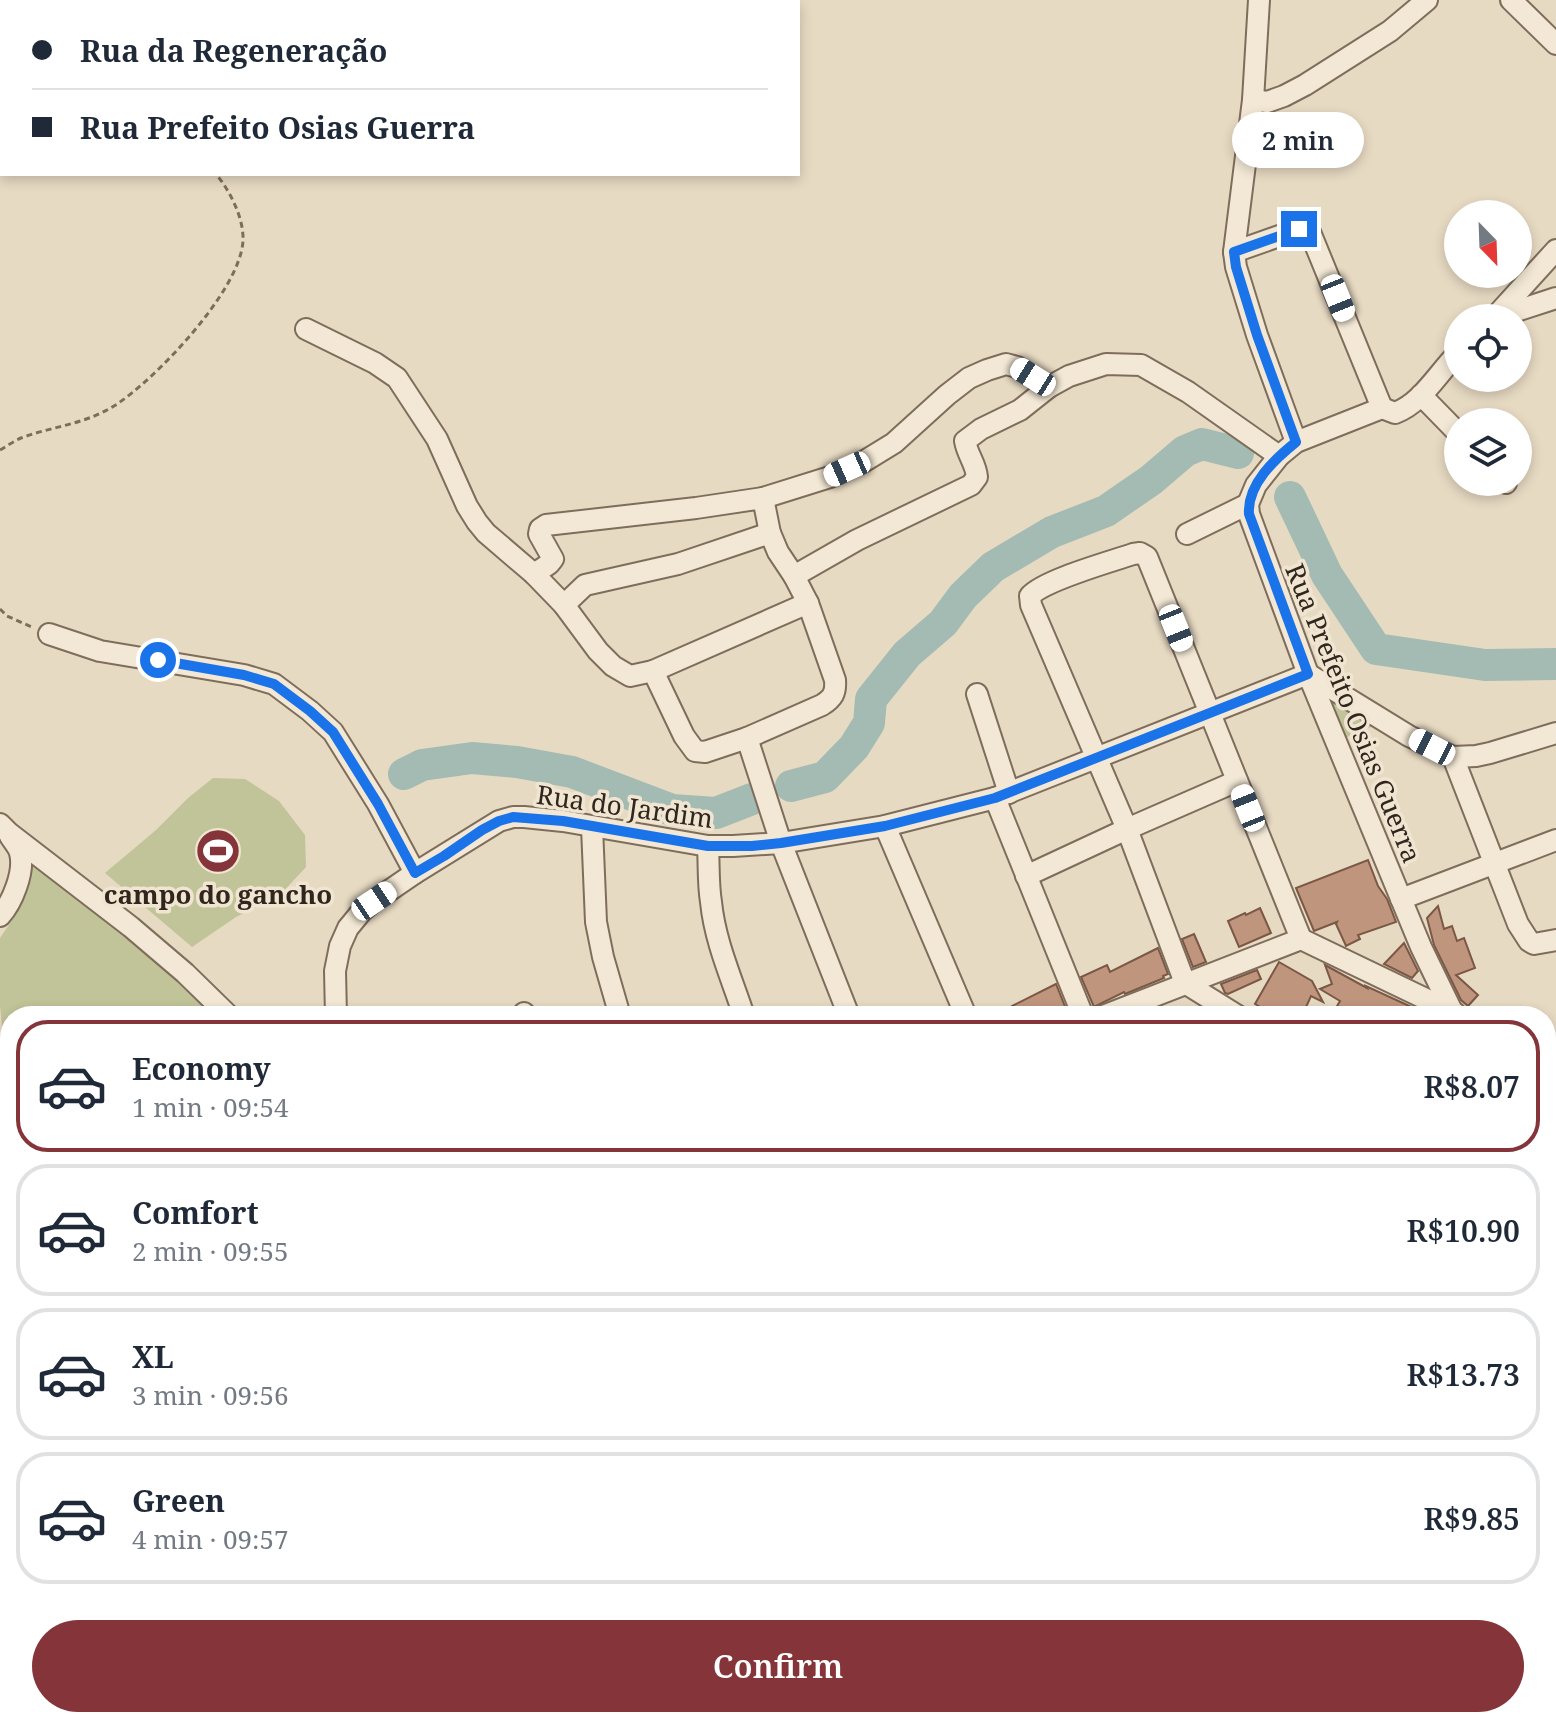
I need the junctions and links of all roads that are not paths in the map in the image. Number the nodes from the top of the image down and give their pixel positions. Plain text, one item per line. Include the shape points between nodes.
1 (1259, 0) edge
2 (1427, 0) edge
3 (1511, 0) edge
4 (1556, 44) edge
5 (1253, 100) junction
6 (1556, 250) edge
7 (1234, 252) junction
8 (1556, 298) edge
9 (1507, 304) edge
10 (1532, 306) edge
11 (306, 329) dead end
12 (1444, 369) edge
13 (1049, 387) junction
14 (1421, 395) junction
15 (1382, 408) junction
16 (1444, 419) edge
17 (1296, 442) junction
18 (1279, 456) junction
19 (763, 498) junction
20 (1248, 504) junction
21 (770, 533) junction
22 (1187, 534) dead end
23 (534, 574) junction
24 (794, 576) junction
25 (808, 603) junction
26 (564, 605) junction
27 (49, 634) road end
28 (653, 671) junction
29 (1308, 674) junction
30 (977, 694) dead end
31 (1210, 714) junction
32 (1556, 733) edge
33 (747, 738) junction
34 (1453, 757) junction
35 (1096, 758) junction
36 (1237, 781) junction
37 (1002, 795) junction
38 (885, 826) junction
39 (592, 827) junction
40 (4, 829) edge
41 (1127, 829) junction
42 (1556, 840) edge
43 (781, 843) junction
44 (708, 846) junction
45 (28, 854) junction
46 (1495, 863) junction
47 (415, 873) junction
48 (1026, 876) junction
49 (1401, 899) junction
50 (0, 916) edge
51 (1301, 939) junction
52 (1556, 940) edge
53 (1185, 983) junction
54 (219, 1006) edge
55 (336, 1006) edge
56 (617, 1006) edge
57 (740, 1006) edge
58 (845, 1006) edge
59 (962, 1006) edge
60 (1079, 1006) edge
61 (1128, 1006) edge
62 (1220, 1006) edge
63 (1440, 1006) edge
64 (1453, 1006) edge

1 - 5 street
2 - 5 street via 1390,31 1305,85 1267,102
3 - 4 street
5 - 7 street
6 - 9 street
7 - 15 street via 1299,229 1310,232
7 - 17 street
8 - 10 street
11 - 23 street via 397,378 437,439 477,522
12 - 14 street
13 - 18 street via 1106,364 1141,365
13 - 19 street via 1017,367 1006,364 987,370 969,378 894,443 863,462
13 - 24 street via 965,441 976,469 971,485
14 - 15 street via 1395,413
14 - 16 street
15 - 17 street
17 - 18 street
18 - 20 street
19 - 21 street
19 - 23 street via 546,525 539,534 553,559
20 - 22 street
20 - 29 street, Rua Prefeito Osias Guerra
21 - 24 street
21 - 26 street via 678,564 585,585
23 - 26 street
24 - 25 street
25 - 28 street
25 - 33 street via 836,692 822,705
26 - 28 street via 613,666 630,676
27 - 47 street via 100,651 274,684 333,732
28 - 33 street via 695,751
29 - 31 street, Rua do Jardim
29 - 34 street
29 - 49 street, Rua Prefeito Osias Guerra
30 - 37 street
31 - 35 street, Rua do Jardim
31 - 35 street via 1147,557 1137,553 1049,583 1030,596 1031,605
31 - 36 street
32 - 34 street via 1490,753
33 - 43 street
34 - 46 street
35 - 37 street, Rua do Jardim
35 - 41 street
36 - 41 street
36 - 51 street
37 - 38 street, Rua do Jardim
37 - 48 street
38 - 43 street, Rua do Jardim
38 - 59 street
39 - 44 street, Rua do Jardim
39 - 47 street, Rua do Jardim via 524,817 499,821
39 - 56 street via 596,922
40 - 45 street
41 - 48 street
41 - 53 street
42 - 46 street
43 - 44 street, Rua do Jardim
43 - 58 street
44 - 57 street via 714,924
45 - 50 street
45 - 54 street via 142,936
46 - 49 street
46 - 52 street via 1529,941
47 - 55 street, Rua do Jardim via 374,901 348,928 335,971
48 - 60 street
49 - 64 street, Rua Prefeito Osias Guerra
51 - 53 street
51 - 63 street
53 - 61 street
53 - 62 street

